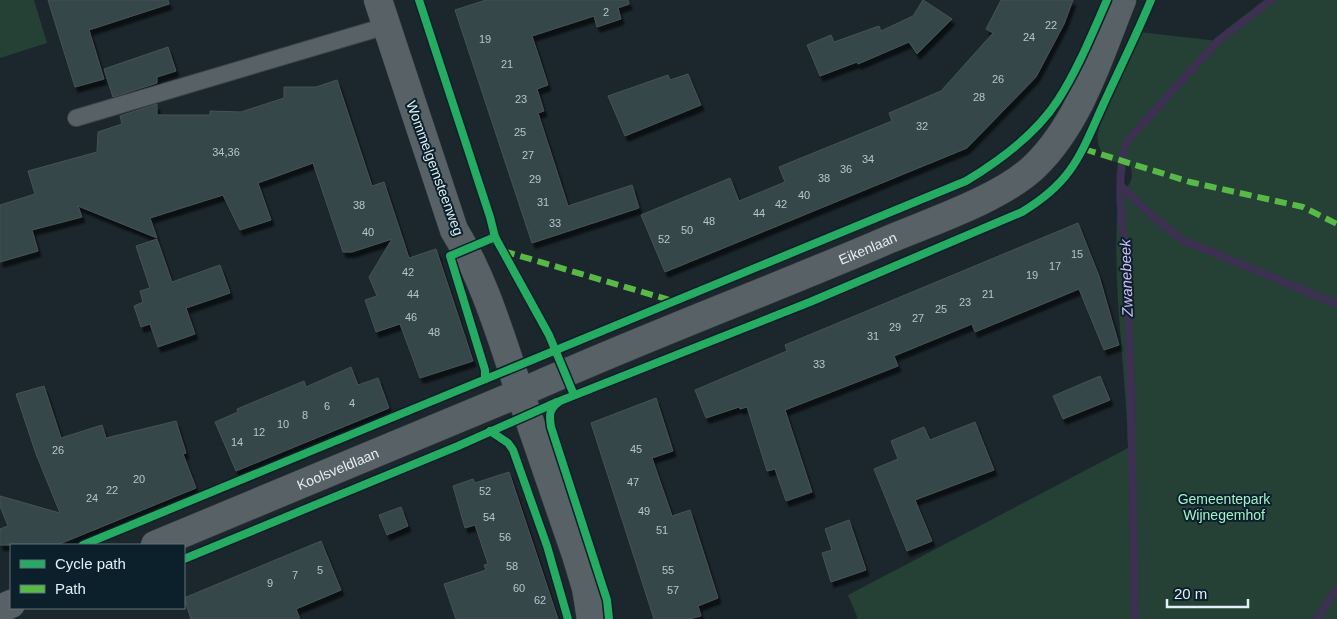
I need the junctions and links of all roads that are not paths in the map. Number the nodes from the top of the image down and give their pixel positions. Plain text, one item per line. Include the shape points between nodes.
1 (378, 0) edge
2 (1122, 0) edge
3 (386, 26) junction
4 (76, 118) dead end
5 (520, 393) junction
6 (157, 544) edge
7 (591, 619) edge

1 - 3 street, Wommelgemsteenweg
2 - 5 street, Eikenlaan via 1073,116 1059,139 1034,167 1013,184 816,271 607,354
3 - 4 lane
3 - 5 street, Wommelgemsteenweg via 454,230 500,329
5 - 6 street, Koolsveldlaan
5 - 7 street, Wommelgemsteenweg via 576,555

